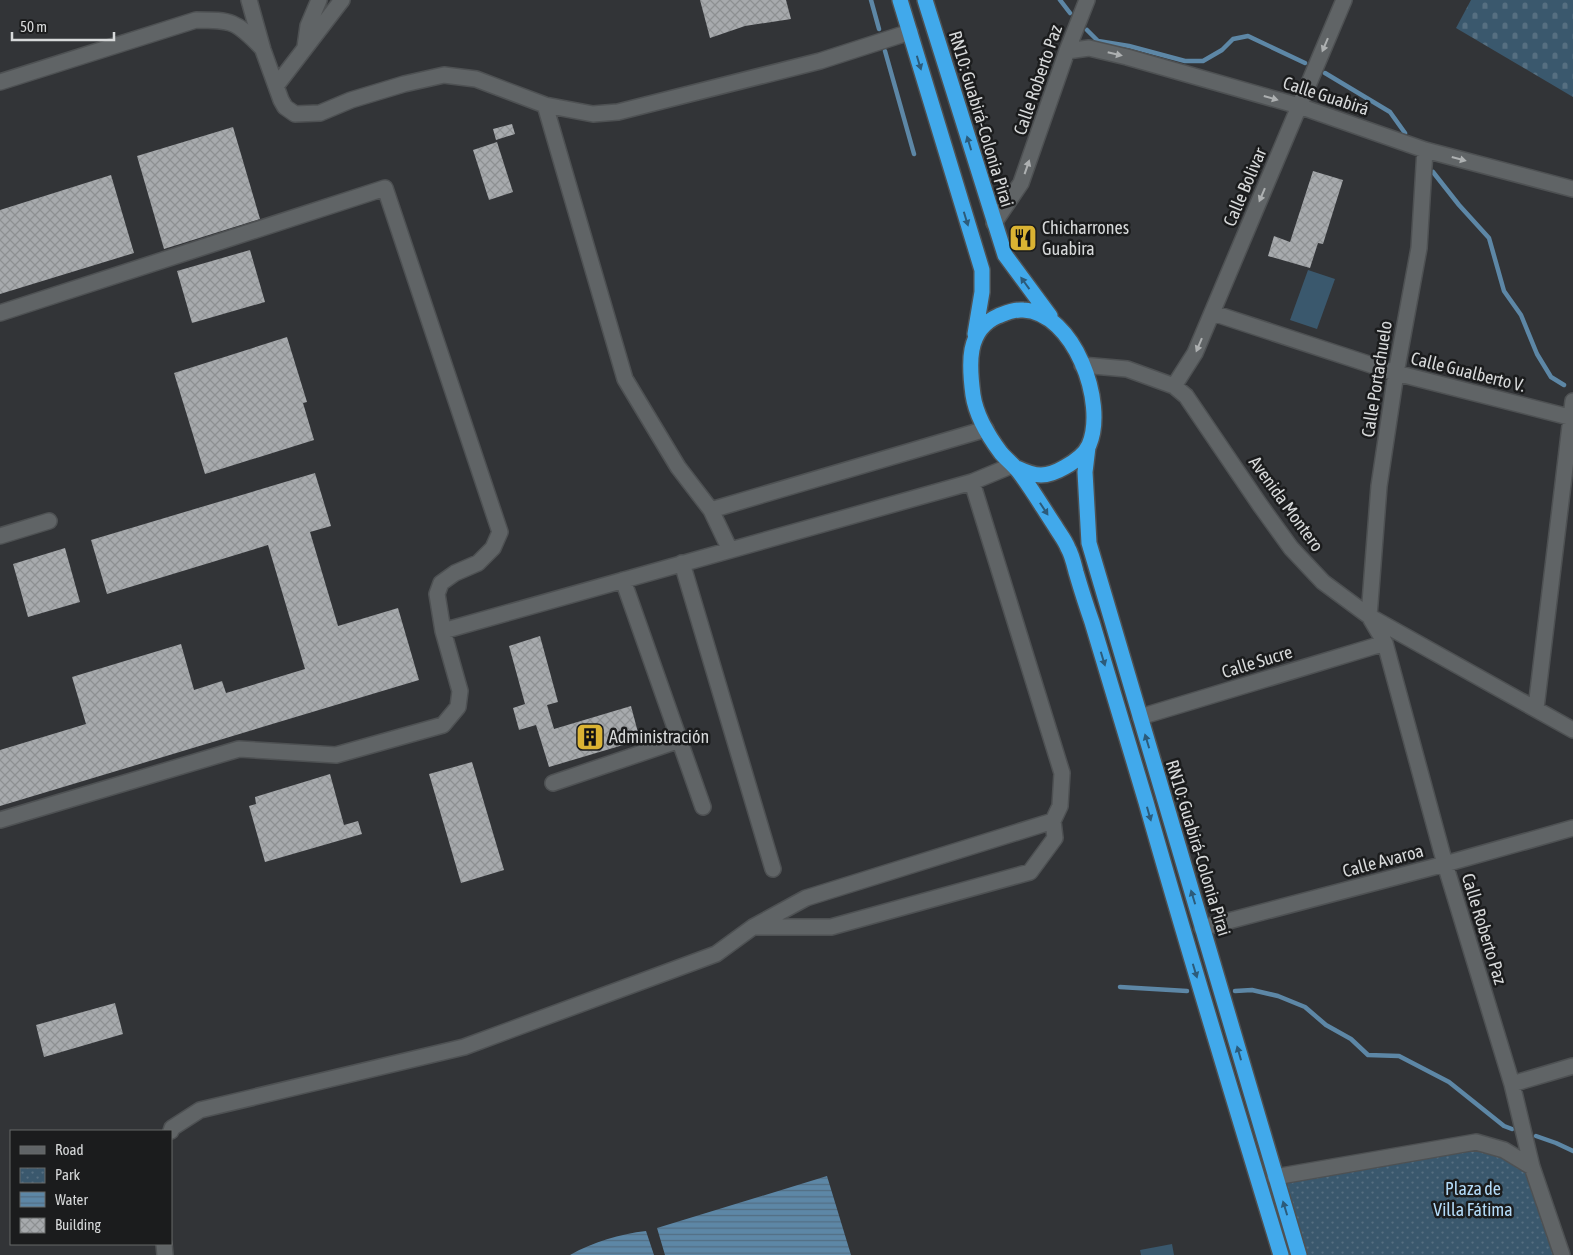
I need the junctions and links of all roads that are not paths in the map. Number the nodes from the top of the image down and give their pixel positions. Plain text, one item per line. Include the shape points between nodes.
1 (249, 0) edge
2 (319, 0) edge
3 (342, 0) edge
4 (900, 0) edge
5 (925, 0) edge
6 (1087, 0) edge
7 (1344, 0) edge
8 (910, 32) junction
9 (304, 48) junction
10 (263, 50) junction
11 (1066, 51) junction
12 (0, 82) edge
13 (276, 86) junction
14 (545, 105) junction
15 (1299, 106) junction
16 (1425, 150) junction
17 (1573, 189) edge
18 (994, 224) junction
19 (0, 313) edge
20 (1212, 313) junction
21 (1054, 322) junction
22 (975, 334) junction
23 (1082, 364) junction
24 (1396, 373) junction
25 (1174, 386) junction
26 (1573, 401) edge
27 (1572, 417) edge
28 (986, 429) junction
29 (1088, 447) junction
30 (1015, 467) junction
31 (972, 482) junction
32 (711, 510) junction
33 (49, 520) dead end
34 (0, 536) edge
35 (730, 550) junction
36 (682, 563) junction
37 (624, 580) junction
38 (1369, 616) junction
39 (443, 631) junction
40 (1385, 643) junction
41 (1536, 708) junction
42 (1140, 717) junction
43 (1573, 730) edge
44 (680, 740) junction
45 (553, 783) dead end
46 (703, 807) dead end
47 (0, 820) edge
48 (1053, 821) junction
49 (1573, 828) edge
50 (1445, 864) junction
51 (773, 869) dead end
52 (753, 927) junction
53 (1202, 928) junction
54 (1573, 1066) edge
55 (1512, 1084) junction
56 (171, 1130) edge
57 (1532, 1167) junction
58 (1276, 1177) junction
59 (1282, 1255) edge
60 (1299, 1255) edge
61 (1562, 1255) edge

1 - 10 street
2 - 9 street via 308,26
3 - 9 street
4 - 8 highway
18 -> 5 highway, RN10: Guabirá-Colonia Pirai
6 - 11 street, Calle Roberto Paz
7 -> 15 street, Calle Bolivar
8 - 14 street via 820,61 618,112 593,114
8 -> 22 highway via 982,270
9 - 13 street
10 - 12 street via 242,28 222,20 196,20
10 - 13 street
11 -> 15 street, Calle Guabirá via 1089,48 1118,54
18 -> 11 street, Calle Roberto Paz via 1022,183
13 - 14 street via 286,107 295,114 320,113 351,100 444,75 476,79
14 - 32 street via 625,379 678,467
15 - 16 street, Calle Guabirá
15 -> 20 street, Calle Bolivar
16 -> 17 street, Calle Guabirá
16 - 24 street, Calle Portachuelo via 1419,248
21 -> 18 highway, RN10: Guabirá-Colonia Pirai via 1005,255
19 - 39 street via 385,188 500,532 494,548 478,563 441,583 437,594
20 - 24 street, Calle Gualberto V.
20 -> 25 street, Calle Bolivar via 1196,352
21 - 22 highway via 1035,311 1020,309 990,319
21 - 23 highway
22 - 28 highway via 971,368 974,400
23 - 25 street, Avenida Montero via 1127,369
23 - 29 highway via 1094,404
24 - 27 street, Calle Gualberto V.
24 - 38 street, Calle Portachuelo via 1379,486
25 - 38 street, Avenida Montero via 1186,396 1291,548 1323,582
26 - 27 street
27 - 41 street
28 - 30 highway
28 - 32 street
29 - 30 highway via 1063,468 1046,474 1033,476
29 - 42 highway, RN10: Guabirá-Colonia Pirai via 1085,472 1089,543
30 - 31 street
30 -> 59 highway, RN10: Guabirá-Colonia Pirai via 1068,548
31 - 35 street
31 - 48 street via 1062,773 1060,806
32 - 35 street
33 - 34 street
35 - 36 street
36 - 37 street
36 - 51 street
37 - 39 street
37 - 44 street
38 - 40 street, Calle Roberto Paz
38 - 41 street, Avenida Montero
39 - 47 street via 460,691 458,707 442,725 336,755 239,749
40 - 42 street, Calle Sucre
40 - 50 street, Calle Roberto Paz
41 - 43 street, Avenida Montero
53 -> 42 highway, RN10: Guabirá-Colonia Pirai
44 - 45 street
44 - 46 street
48 - 52 street via 806,898
48 - 52 street via 1055,838 1030,872 831,927
49 - 50 street, Calle Avaroa
50 - 53 street, Calle Avaroa
50 - 55 street, Calle Roberto Paz
52 - 56 street via 716,954 464,1047 200,1110
58 -> 53 highway, RN10: Guabirá-Colonia Pirai
54 - 55 street
55 - 57 street, Calle Roberto Paz
57 - 58 street via 1504,1150 1476,1142
57 - 61 street, Calle Roberto Paz
60 -> 58 highway, RN10: Guabirá-Colonia Pirai

